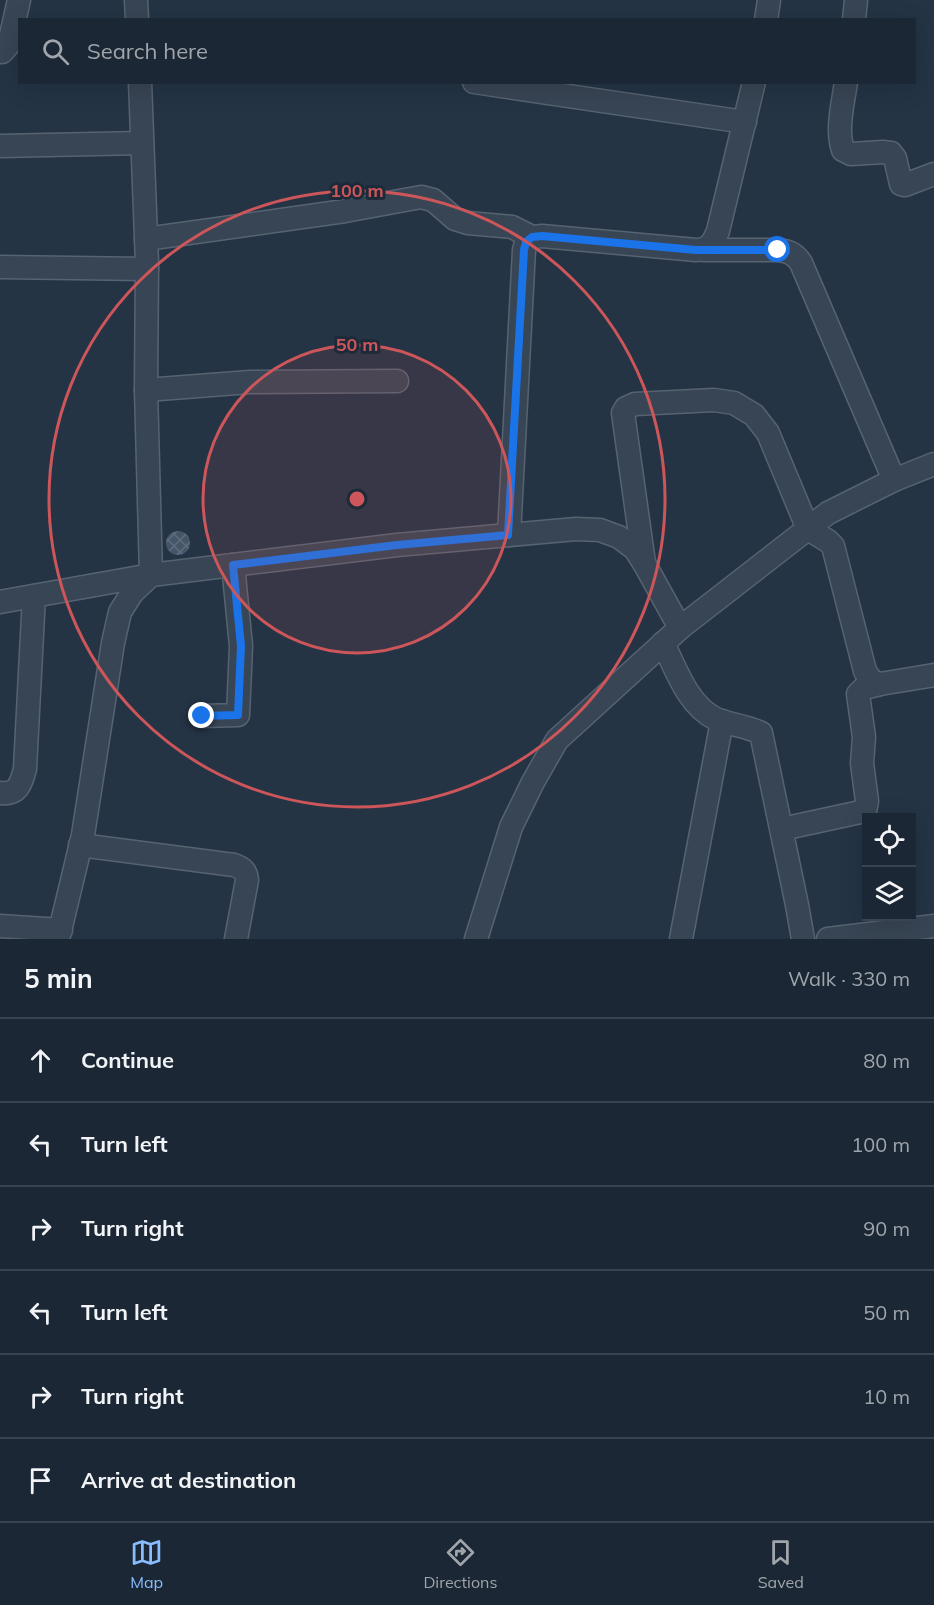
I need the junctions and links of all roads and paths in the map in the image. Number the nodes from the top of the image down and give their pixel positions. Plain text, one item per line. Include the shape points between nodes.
1 (19, 0) edge
2 (136, 0) edge
3 (769, 0) edge
4 (856, 0) edge
5 (137, 18) edge
6 (766, 18) edge
7 (854, 18) edge
8 (0, 52) edge
9 (140, 84) edge
10 (488, 84) edge
11 (754, 84) edge
12 (846, 84) edge
13 (745, 122) junction
14 (142, 143) junction
15 (0, 146) edge
16 (934, 174) edge
17 (532, 237) junction
18 (146, 239) junction
19 (704, 250) junction
20 (0, 267) edge
21 (147, 269) junction
22 (398, 381) dead end
23 (146, 390) junction
24 (934, 464) edge
25 (894, 480) junction
26 (808, 529) junction
27 (508, 535) junction
28 (644, 563) junction
29 (233, 565) junction
30 (151, 575) junction
31 (34, 596) junction
32 (0, 602) edge
33 (680, 628) junction
34 (663, 643) junction
35 (934, 675) edge
36 (880, 684) junction
37 (202, 716) dead end
38 (722, 721) junction
39 (0, 794) edge
40 (782, 829) junction
41 (80, 845) junction
42 (0, 926) edge
43 (934, 926) edge
44 (60, 934) edge
45 (236, 939) edge
46 (476, 939) edge
47 (681, 939) edge
48 (803, 939) edge
49 (828, 939) edge

1 - 8 street via 9,44
2 - 5 street
3 - 6 street
4 - 7 street
9 - 14 street
10 - 13 street
11 - 13 street
12 - 16 street via 840,132 843,150 851,154 891,153 901,184
13 - 19 street via 718,231 710,247
14 - 15 street
14 - 18 street
17 - 18 street via 512,227 455,219 433,200 421,197
17 - 19 street
17 - 27 street via 524,250
18 - 21 street
19 - 25 street via 778,250 796,255
20 - 21 street
21 - 23 street
22 - 23 street via 250,382
23 - 30 street
24 - 25 street
25 - 26 street via 828,513
26 - 28 street via 768,433 754,415 734,403 714,400 635,404 626,408 623,421
26 - 33 street
26 - 36 street via 833,546 865,671
27 - 28 street via 600,530 619,537 635,549
27 - 29 street
28 - 33 street
29 - 30 street
29 - 37 street via 241,646 238,715
30 - 31 street
30 - 41 street via 132,593 120,612
31 - 32 street
31 - 39 street via 25,769 15,792
33 - 34 street
34 - 38 street via 693,701 702,711
34 - 46 street via 557,740 511,827
35 - 36 street
36 - 40 street via 858,694 864,737 866,812
38 - 40 street via 761,733
38 - 47 street
40 - 48 street
41 - 44 street
41 - 45 street via 242,868 247,880
42 - 44 street
43 - 49 street

